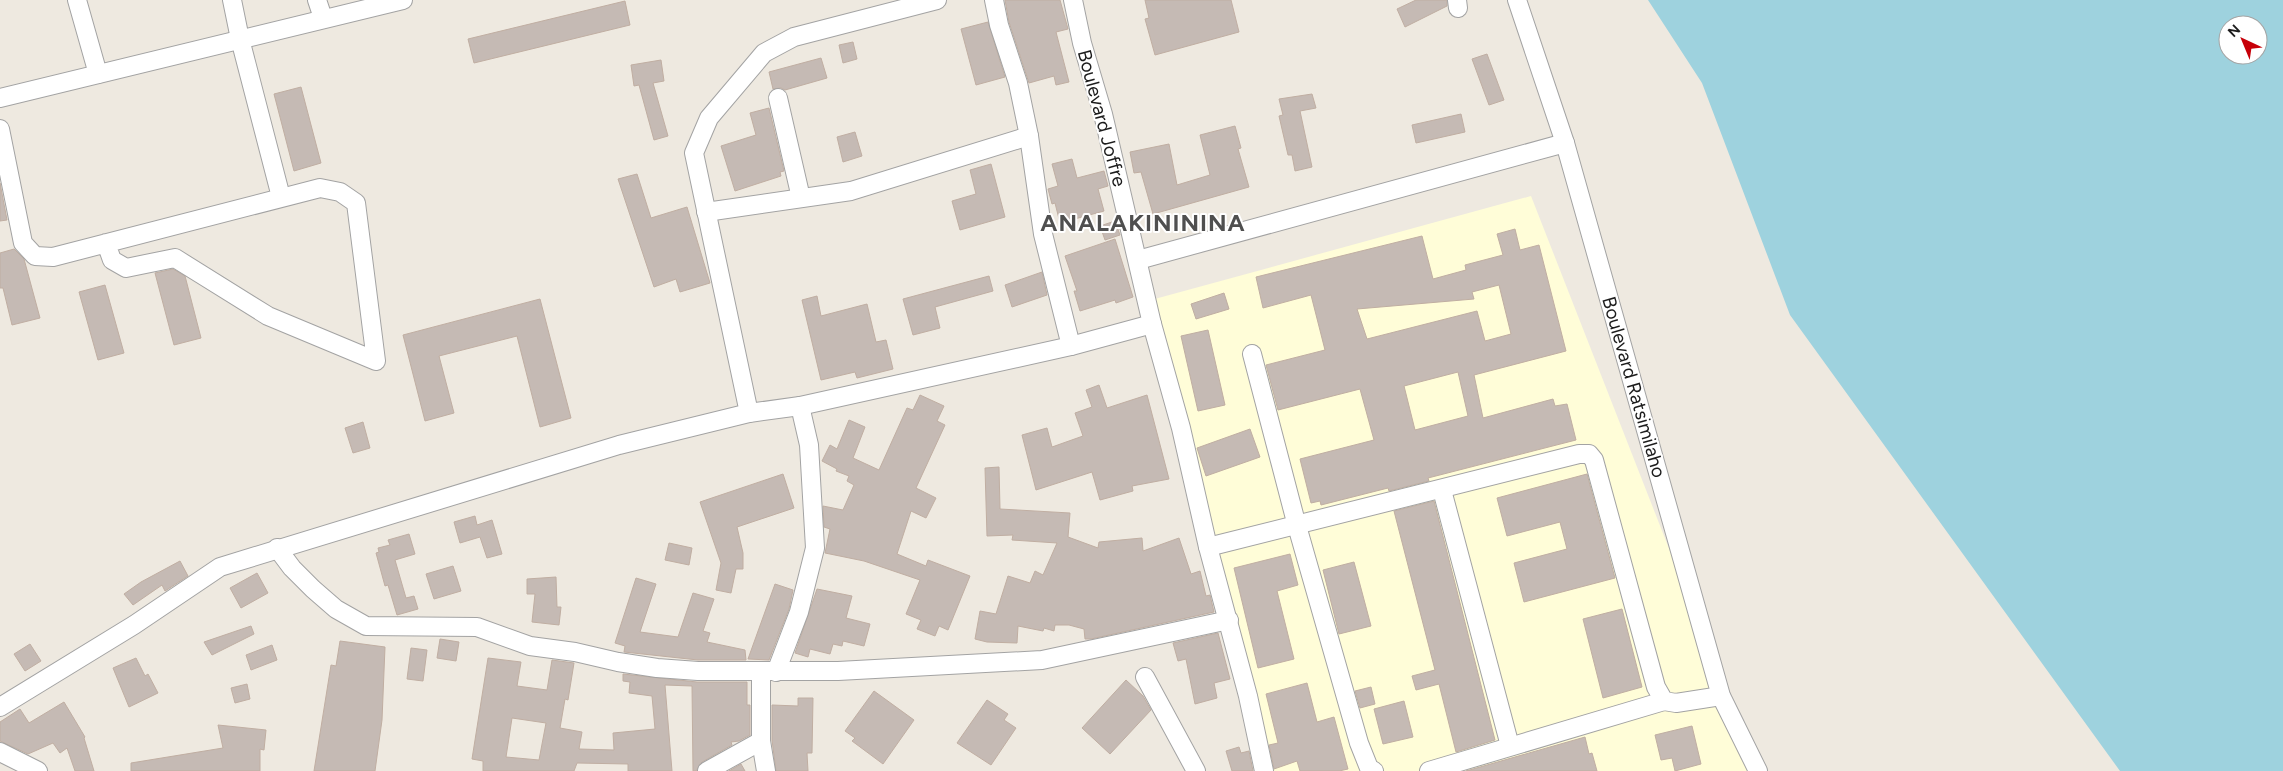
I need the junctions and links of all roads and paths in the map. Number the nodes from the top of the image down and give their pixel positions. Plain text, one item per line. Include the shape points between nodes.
1 (78, 0) edge
2 (232, 0) edge
3 (317, 0) edge
4 (403, 0) edge
5 (937, 0) edge
6 (994, 0) edge
7 (1073, 0) edge
8 (1516, 0) edge
9 (879, 6) edge
10 (323, 18) junction
11 (240, 39) junction
12 (98, 74) junction
13 (0, 98) edge
14 (778, 98) dead end
15 (0, 129) edge
16 (1029, 136) junction
17 (1565, 142) junction
18 (281, 197) junction
19 (801, 198) junction
20 (706, 212) junction
21 (106, 244) junction
22 (1138, 260) junction
23 (1152, 324) junction
24 (1071, 346) junction
25 (1252, 354) dead end
26 (800, 406) junction
27 (749, 413) junction
28 (1442, 490) junction
29 (1297, 526) junction
30 (1208, 547) junction
31 (277, 548) junction
32 (1229, 620) junction
33 (768, 672) junction
34 (1145, 677) dead end
35 (1721, 696) junction
36 (1664, 701) junction
37 (0, 707) edge
38 (761, 741) junction
39 (1510, 746) junction
40 (0, 752) edge
41 (38, 771) edge
42 (707, 771) edge
43 (766, 771) edge
44 (1196, 771) edge
45 (1264, 771) edge
46 (1374, 771) edge
47 (1429, 771) edge
48 (1758, 771) edge

1 - 12 street
2 - 11 street
3 - 10 street
4 - 10 street
5 - 9 street
6 - 16 street via 1018,83
7 - 22 street, Boulevard Joffre
8 - 17 street, Boulevard Ratsimilaho
9 - 20 street via 794,37 764,53 709,118 694,153
10 - 11 street
11 - 12 street
11 - 18 street
12 - 13 street
14 - 19 street
15 - 21 street via 23,243 35,256 53,257
16 - 19 street via 851,191
16 - 24 street via 1043,234
17 - 22 street
17 - 35 street, Boulevard Ratsimilaho
18 - 21 street
18 - 21 street via 320,188 340,192 356,203 376,361 268,316 175,258 126,268 112,260
19 - 20 street
20 - 27 street
22 - 23 street, Boulevard Joffre
23 - 24 street
23 - 30 street, Boulevard Joffre via 1181,428
24 - 26 street
25 - 29 street
26 - 27 street
26 - 33 street via 809,445 815,548 800,612
27 - 31 street via 619,445
28 - 29 street
28 - 36 street via 1589,454 1594,460 1656,687
28 - 39 street
29 - 30 street
29 - 46 street via 1359,743 1369,768
30 - 32 street, Boulevard Joffre
31 - 33 street via 313,589 336,609 366,626 477,627 530,646 618,662 698,671
31 - 37 street via 220,567 134,625
32 - 33 street via 1042,660
32 - 45 street, Boulevard Joffre
33 - 38 street
34 - 44 street
35 - 36 street via 1676,703
35 - 48 street, Boulevard Ratsimilaho
36 - 39 street
38 - 42 street
38 - 43 street
39 - 47 street
40 - 41 street

